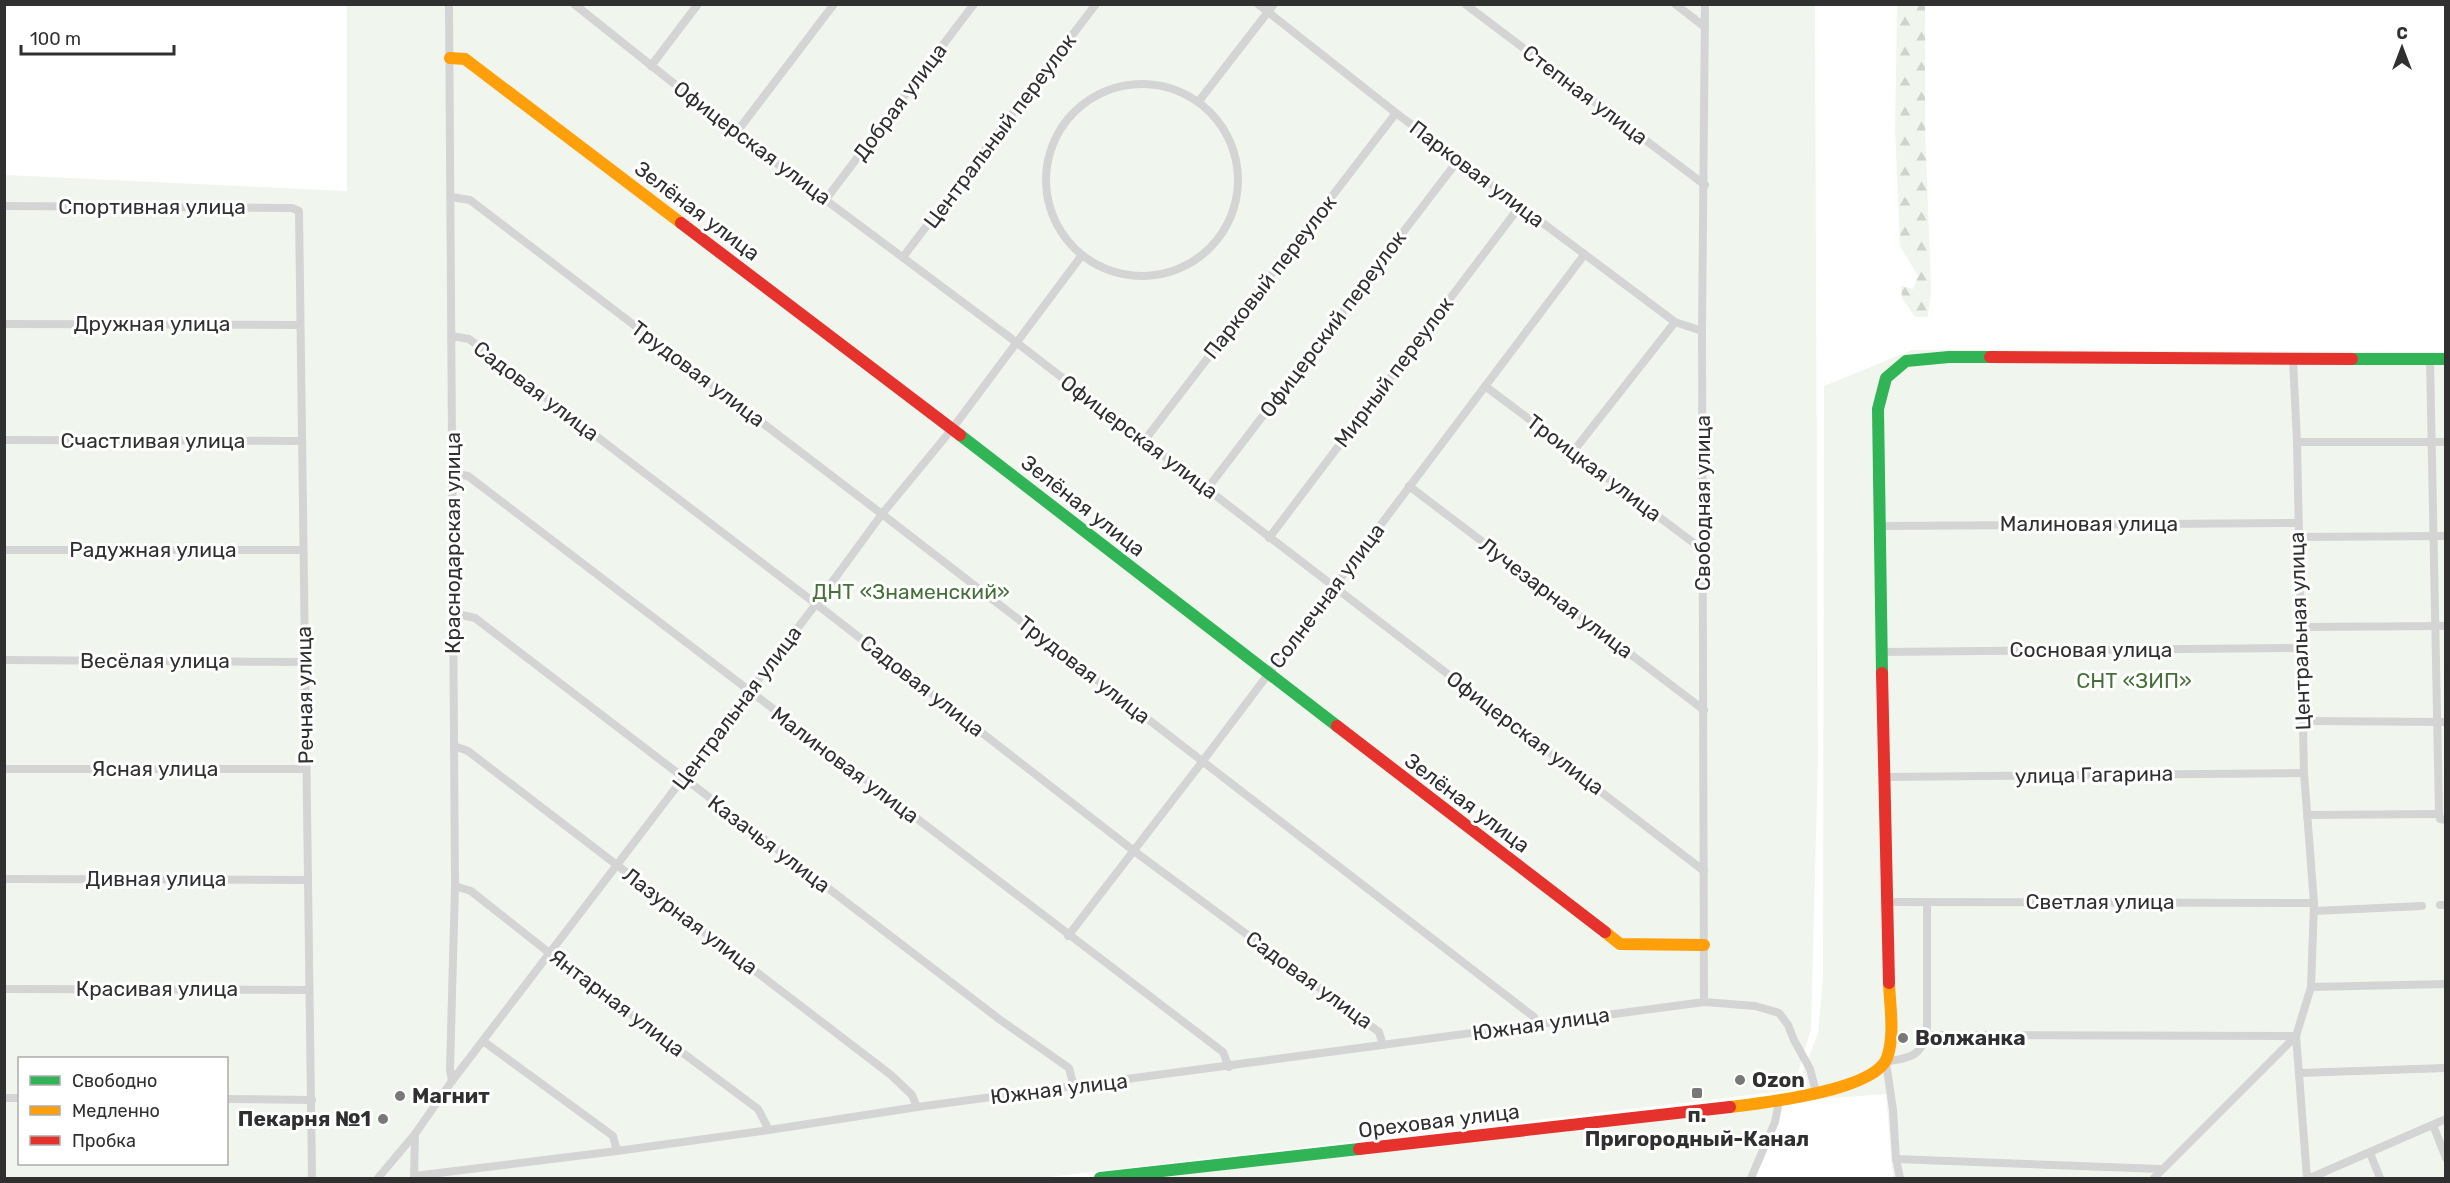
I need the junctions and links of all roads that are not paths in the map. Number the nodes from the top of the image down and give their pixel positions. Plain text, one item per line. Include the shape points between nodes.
1 (449, 4) edge
2 (574, 4) edge
3 (698, 4) edge
4 (834, 4) edge
5 (974, 4) edge
6 (1096, 4) edge
7 (1258, 4) edge
8 (1465, 4) edge
9 (1675, 4) edge
10 (1705, 4) edge
11 (1271, 8) edge
12 (1705, 27) junction
13 (450, 58) junction
14 (651, 66) junction
15 (1199, 101) junction
16 (1396, 113) junction
17 (736, 133) junction
18 (1459, 159) junction
19 (1705, 185) junction
20 (451, 197) junction
21 (826, 199) junction
22 (4, 206) edge
23 (1520, 206) junction
24 (299, 211) joint
25 (1082, 255) junction
26 (1584, 255) junction
27 (903, 257) junction
28 (1675, 322) junction
29 (4, 324) edge
30 (299, 325) junction
31 (1702, 332) junction
32 (452, 336) junction
33 (1016, 342) junction
34 (2293, 358) junction
35 (2430, 359) junction
36 (2445, 359) edge
37 (1485, 386) junction
38 (952, 429) junction
39 (4, 440) edge
40 (301, 441) junction
41 (1144, 441) junction
42 (2297, 442) junction
43 (2432, 442) junction
44 (2445, 442) edge
45 (1572, 453) junction
46 (453, 473) junction
47 (1409, 486) junction
48 (1207, 489) junction
49 (882, 514) junction
50 (2297, 523) junction
51 (1881, 526) junction
52 (2445, 536) edge
53 (2297, 537) junction
54 (2433, 537) junction
55 (1269, 538) junction
56 (4, 550) edge
57 (302, 550) junction
58 (1704, 550) junction
59 (1333, 586) junction
60 (816, 604) junction
61 (453, 613) junction
62 (2436, 626) junction
63 (2445, 626) edge
64 (2300, 627) junction
65 (2301, 648) junction
66 (1882, 652) junction
67 (4, 660) edge
68 (304, 662) junction
69 (1268, 675) junction
70 (749, 692) junction
71 (1704, 711) junction
72 (2303, 721) junction
73 (2441, 722) edge
74 (454, 746) junction
75 (1202, 762) junction
76 (4, 769) edge
77 (306, 770) junction
78 (2304, 773) junction
79 (1885, 777) junction
80 (683, 778) junction
81 (2307, 814) junction
82 (2442, 817) edge
83 (1134, 851) junction
84 (618, 866) junction
85 (1704, 871) junction
86 (4, 879) edge
87 (308, 880) junction
88 (455, 886) junction
89 (1886, 902) junction
90 (1927, 902) junction
91 (2422, 906) dead end
92 (2314, 907) junction
93 (1068, 936) junction
94 (1704, 945) junction
95 (550, 953) junction
96 (2445, 984) edge
97 (2311, 987) junction
98 (4, 989) edge
99 (309, 990) junction
100 (1704, 1002) junction
101 (1537, 1025) junction
102 (1927, 1035) junction
103 (2296, 1036) junction
104 (483, 1041) junction
105 (1383, 1046) junction
106 (1886, 1062) junction
107 (1229, 1067) junction
108 (2445, 1068) edge
109 (2299, 1073) junction
110 (452, 1081) junction
111 (1074, 1087) junction
112 (1815, 1092) junction
113 (228, 1099) edge
114 (312, 1100) junction
115 (1779, 1101) junction
116 (918, 1107) junction
117 (2445, 1119) edge
118 (2433, 1125) junction
119 (769, 1130) junction
120 (415, 1134) junction
121 (617, 1151) junction
122 (2370, 1153) junction
123 (2445, 1158) edge
124 (1896, 1159) junction
125 (2161, 1169) junction
126 (414, 1177) edge
127 (1101, 1178) edge
128 (312, 1179) edge
129 (378, 1179) edge
130 (1751, 1179) edge
131 (1900, 1179) edge
132 (2154, 1179) edge
133 (2309, 1179) edge
134 (2380, 1179) edge

1 - 13 street, Краснодарская улица
2 - 14 street, Офицерская улица
3 - 14 street
4 - 17 street
5 - 21 street, Добрая улица
6 - 27 street, Центральный переулок
7 - 11 street, Парковая улица
8 - 19 street, Степная улица
9 - 12 street
10 - 12 street, Свободная улица
11 - 15 street
11 - 16 street, Парковая улица
12 - 19 street, Свободная улица
13 - 20 street, Краснодарская улица
13 - 38 street, Зелёная улица via 465,59
14 - 17 street, Офицерская улица
15 - 25 street via 1161,85 1130,84 1100,93 1075,110 1056,135 1047,164 1047,195 1057,225
15 - 25 street via 1224,128 1236,155 1239,184 1233,212 1220,237 1199,257 1174,271 1146,276 1117,273
16 - 18 street, Парковая улица
16 - 41 street, Парковый переулок
17 - 21 street, Офицерская улица
18 - 23 street, Парковая улица
18 - 48 street, Офицерский переулок
19 - 31 street, Свободная улица
20 - 32 street, Краснодарская улица
20 - 49 street, Трудовая улица via 470,200
21 - 27 street, Офицерская улица
22 - 24 street, Спортивная улица
23 - 26 street, Парковая улица
23 - 55 street, Мирный переулок
24 - 30 street, Речная улица
25 - 33 street, Центральная улица
26 - 28 street, Парковая улица
26 - 37 street, Солнечная улица
27 - 33 street, Офицерская улица
28 - 31 street, Парковая улица
28 - 45 street
29 - 30 street, Дружная улица
30 - 40 street, Речная улица
31 - 58 street, Свободная улица
32 - 46 street, Краснодарская улица
32 - 60 street, Садовая улица via 469,339
33 - 38 street, Центральная улица
33 - 41 street, Офицерская улица
34 - 35 street
34 - 42 street, Центральная улица
34 - 51 street via 1948,357 1906,361 1886,378 1878,409
35 - 36 street
35 - 43 street
37 - 45 street, Троицкая улица
37 - 47 street, Солнечная улица
38 - 49 street, Центральная улица
38 - 69 street, Зелёная улица
39 - 40 street, Счастливая улица
40 - 57 street, Речная улица
41 - 48 street, Офицерская улица
42 - 43 street
42 - 50 street, Центральная улица
43 - 44 street
43 - 54 street
45 - 58 street, Троицкая улица
46 - 61 street, Краснодарская улица
46 - 70 street, Малиновая улица via 468,476
47 - 59 street, Солнечная улица
47 - 71 street, Лучезарная улица
48 - 55 street, Офицерская улица
49 - 60 street, Центральная улица
49 - 75 street, Трудовая улица
50 - 51 street, Малиновая улица
50 - 53 street, Центральная улица
51 - 66 street
52 - 54 street
53 - 54 street
53 - 64 street, Центральная улица
54 - 62 street
55 - 59 street, Офицерская улица
56 - 57 street, Радужная улица
57 - 68 street, Речная улица
58 - 71 street, Свободная улица
59 - 69 street, Солнечная улица
59 - 85 street, Офицерская улица
60 - 70 street, Центральная улица
60 - 83 street, Садовая улица
61 - 74 street, Краснодарская улица
61 - 80 street, Казачья улица via 475,618
62 - 63 street
62 - 64 street
62 - 73 street
64 - 65 street, Центральная улица
65 - 66 street, Сосновая улица
65 - 72 street, Центральная улица
66 - 79 street
67 - 68 street, Весёлая улица
68 - 77 street, Речная улица
69 - 75 street, Солнечная улица
69 - 94 street, Зелёная улица via 1620,944
70 - 80 street, Центральная улица
70 - 93 street, Малиновая улица
71 - 85 street, Свободная улица
72 - 73 street
72 - 78 street, Центральная улица
73 - 82 street
74 - 84 street, Лазурная улица via 468,751
74 - 88 street, Краснодарская улица
75 - 83 street, Солнечная улица
75 - 101 street, Трудовая улица via 1534,1017
76 - 77 street, Ясная улица
77 - 87 street, Речная улица
78 - 79 street, улица Гагарина
78 - 81 street, Центральная улица
79 - 89 street
80 - 84 street, Центральная улица
80 - 111 street, Казачья улица via 1069,1068
81 - 82 street
81 - 92 street, Центральная улица
83 - 93 street, Солнечная улица
83 - 105 street, Садовая улица via 1379,1032
84 - 95 street, Центральная улица
84 - 116 street, Лазурная улица via 891,1075 912,1095
85 - 94 street, Свободная улица
86 - 87 street, Дивная улица
87 - 99 street, Речная улица
88 - 95 street, Янтарная улица via 471,891
88 - 110 street, Краснодарская улица
89 - 90 street, Светлая улица
89 - 106 street via 1891,1041
90 - 92 street, Светлая улица
90 - 102 street
91 - 92 street, Светлая улица
92 - 97 street, Центральная улица
93 - 107 street, Малиновая улица via 1223,1052
94 - 100 street, Свободная улица
95 - 104 street, Центральная улица
95 - 119 street, Янтарная улица via 758,1109
96 - 97 street
97 - 103 street, Центральная улица
98 - 99 street, Красивая улица
99 - 114 street, Речная улица
100 - 101 street, Южная улица
100 - 112 street, Южная улица via 1755,1006 1779,1013 1810,1069
101 - 105 street, Южная улица
102 - 103 street
102 - 106 street via 1914,1056
103 - 109 street
103 - 125 street
104 - 110 street, Центральная улица
104 - 121 street via 613,1136
105 - 107 street, Южная улица
106 - 112 street, Ореховая улица via 1868,1076
106 - 124 street
107 - 111 street, Южная улица
108 - 109 street
109 - 133 street
110 - 120 street, Центральная улица
111 - 116 street, Южная улица
112 - 115 street, Ореховая улица
113 - 114 street
114 - 128 street, Речная улица
115 - 127 street, Ореховая улица
115 - 130 street via 1775,1122
116 - 119 street, Южная улица
117 - 118 street
118 - 122 street
118 - 123 street
119 - 121 street, Южная улица
120 - 126 street
120 - 129 street, Центральная улица
121 - 126 street, Южная улица
122 - 133 street
122 - 134 street
124 - 125 street
124 - 131 street
125 - 132 street

